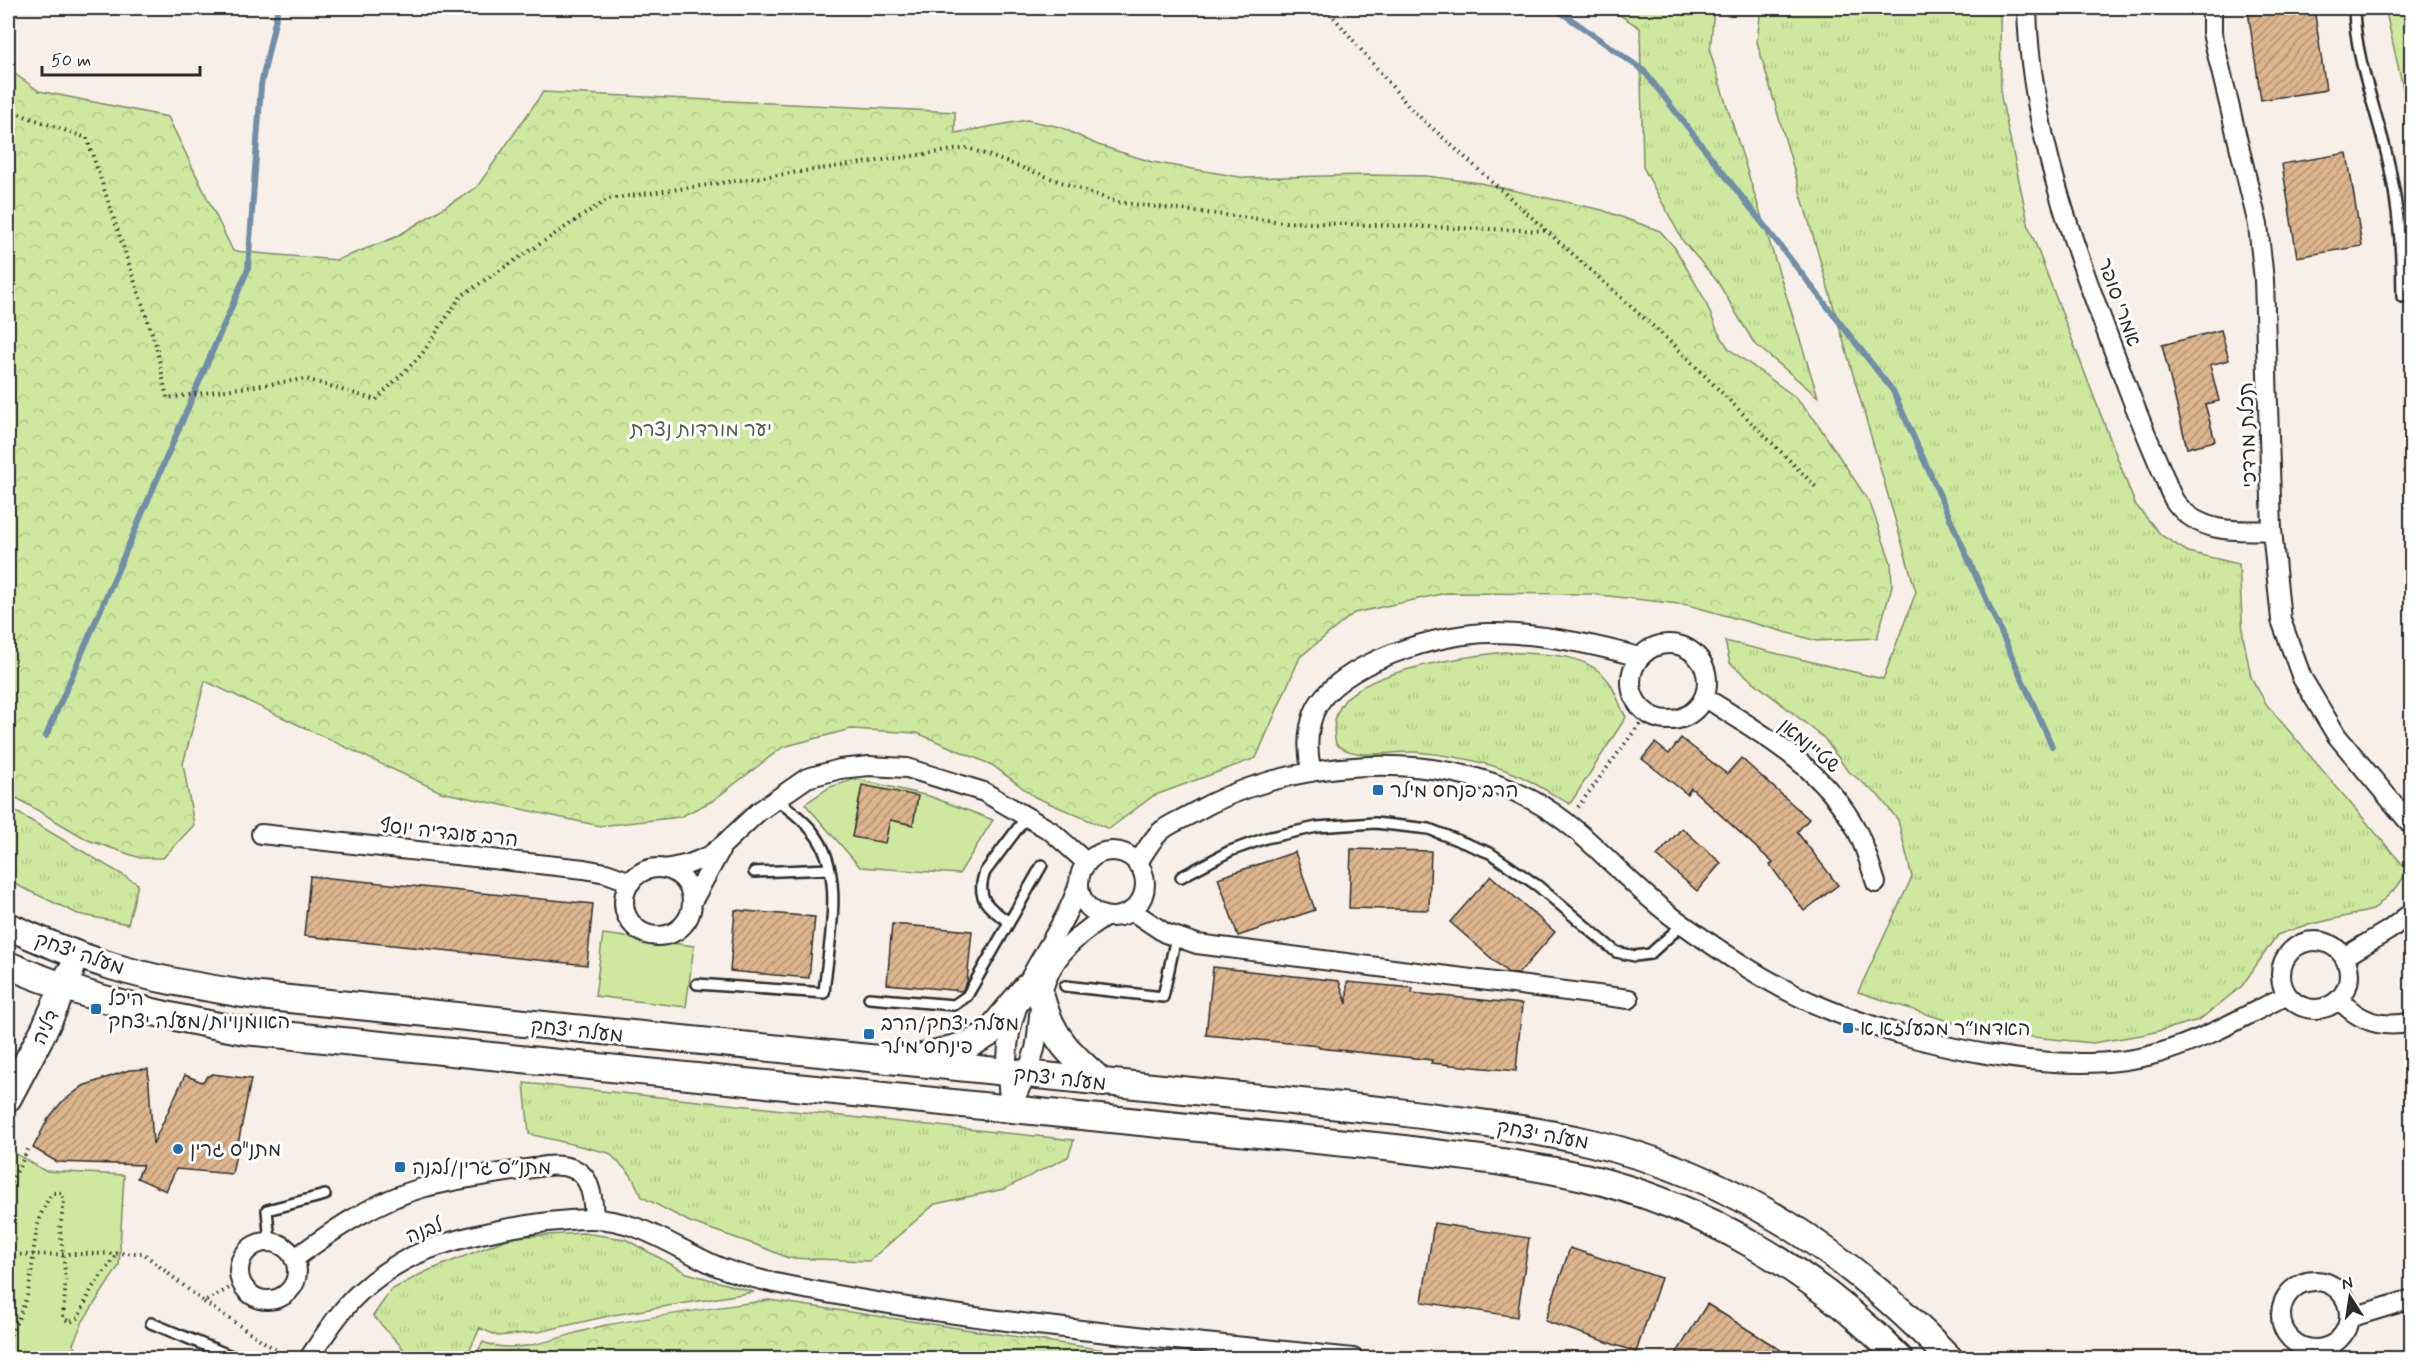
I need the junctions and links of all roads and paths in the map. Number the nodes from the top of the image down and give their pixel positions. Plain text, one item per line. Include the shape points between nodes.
1 (1326, 8) edge
2 (2027, 8) edge
3 (2212, 8) edge
4 (2354, 8) edge
5 (8, 110) edge
6 (1549, 231) junction
7 (2402, 297) dead end
8 (1817, 488) dead end
9 (2272, 530) junction
10 (1639, 657) junction
11 (1704, 697) junction
12 (1647, 714) junction
13 (1311, 772) junction
14 (776, 799) junction
15 (1027, 816) junction
16 (1567, 823) junction
17 (2412, 826) edge
18 (261, 834) dead end
19 (724, 844) junction
20 (1087, 863) junction
21 (1137, 864) junction
22 (1042, 865) dead end
23 (830, 869) junction
24 (666, 870) junction
25 (754, 872) dead end
26 (1181, 877) dead end
27 (631, 882) junction
28 (1079, 883) junction
29 (1876, 883) dead end
30 (692, 902) junction
31 (1132, 911) junction
32 (2412, 912) edge
33 (1105, 917) junction
34 (1008, 921) junction
35 (1683, 924) junction
36 (8, 926) edge
37 (1176, 937) junction
38 (79, 955) junction
39 (2344, 957) junction
40 (8, 965) edge
41 (697, 984) dead end
42 (1065, 986) dead end
43 (63, 987) junction
44 (1034, 992) junction
45 (2287, 994) junction
46 (869, 998) dead end
47 (1629, 999) dead end
48 (2339, 999) junction
49 (2412, 1022) edge
50 (903, 1063) junction
51 (1016, 1073) junction
52 (1103, 1083) junction
53 (8, 1098) edge
54 (1010, 1109) junction
55 (29, 1148) dead end
56 (8, 1188) edge
57 (325, 1195) dead end
58 (594, 1219) junction
59 (270, 1242) junction
60 (118, 1253) junction
61 (64, 1254) junction
62 (8, 1255) edge
63 (32, 1255) junction
64 (294, 1259) junction
65 (240, 1282) junction
66 (2412, 1299) edge
67 (204, 1302) junction
68 (2349, 1318) dead end
69 (151, 1323) dead end
70 (8, 1338) edge
71 (236, 1359) edge
72 (288, 1359) edge
73 (309, 1359) edge
74 (1353, 1359) edge
75 (1899, 1359) edge
76 (1949, 1359) edge

1 - 6 path via 1411,109
2 - 9 street, אמרי סופר via 2028,48 2055,182 2140,422 2175,503 2202,525 2232,531
3 - 9 street, תכלת מרדכי via 2212,33 2258,225 2264,280
4 - 7 lane via 2356,38 2390,169 2402,258
5 - 6 path via 87,138 156,345 168,398 306,379 376,400 422,354 461,296 608,199 968,148 1116,202 1283,222
6 - 8 path via 1675,346
9 - 17 street, תכלת מרדכי via 2281,620 2302,678 2337,736
10 - 11 street via 1662,644 1688,649 1706,670
10 - 12 street via 1631,691
10 - 13 street via 1584,643 1492,632 1410,647 1372,662 1324,696 1314,712 1306,743
11 - 12 street via 1697,708 1679,718 1660,719
11 - 29 street, שטיינמאן via 1805,765 1826,786 1856,829
12 - 16 path
13 - 16 street via 1399,766 1440,770 1531,799
13 - 21 street via 1252,787 1209,804 1160,832
14 - 15 street via 807,778 840,769 907,768 984,792
14 - 19 street
14 - 23 lane via 815,834
15 - 20 street
15 - 34 lane via 981,881 981,894 987,903
16 - 35 street
18 - 27 street, הרב עובדיה יוסף via 584,869
19 - 24 street via 709,856
19 - 30 street
20 - 21 street via 1113,851 1125,854
20 - 28 street
21 - 31 street via 1145,880 1144,892
22 - 34 lane
23 - 25 lane
23 - 41 lane via 833,896 824,993
24 - 27 street via 644,872
24 - 30 street via 684,881
26 - 35 lane via 1230,851 1266,838 1317,827 1375,823 1429,829 1490,854 1538,886 1616,952 1650,954
27 - 30 street via 624,908 635,928 645,933 666,935 677,930 690,913
28 - 33 street via 1089,909
28 - 44 street
31 - 33 street
31 - 37 street
32 - 39 street
33 - 44 street via 1073,940
34 - 46 lane via 967,996 954,1005
35 - 45 street via 1724,953 1821,1007 1893,1033 1965,1050 2036,1060 2074,1064 2157,1054 2206,1036
36 - 38 street, מעלה יצחק
37 - 42 lane via 1163,997
37 - 47 street via 1197,944
38 - 43 street, דליה
38 - 50 street, מעלה יצחק via 152,976 250,995
39 - 45 street via 2336,948 2314,940 2293,948 2281,968
39 - 48 street via 2349,978
40 - 43 street, מעלה יצחק
43 - 53 street, דליה
43 - 54 street, מעלה יצחק via 143,1011 245,1031
44 - 50 street via 988,1034 970,1044
44 - 51 street via 1035,1048
44 - 51 street via 1017,1006 1010,1034
44 - 52 street via 1069,1054
45 - 48 street via 2306,1008 2318,1009
48 - 49 street via 2350,1012 2373,1023
50 - 51 street, מעלה יצחק
51 - 52 street, מעלה יצחק
51 - 54 street
52 - 76 street, מעלה יצחק via 1511,1127 1648,1158 1732,1193 1815,1241 1887,1299
54 - 75 street, מעלה יצחק via 1506,1162 1636,1192 1716,1225 1794,1270
55 - 56 path
57 - 59 lane via 267,1210
58 - 64 street via 593,1195 582,1174 560,1165 545,1166 423,1188 395,1197
58 - 73 street, לבנה via 480,1235 406,1259 359,1293
58 - 74 street, לבנה via 655,1233 721,1268 812,1290 1012,1322
59 - 64 street via 284,1248
59 - 65 street via 260,1243 244,1254 238,1272
60 - 61 path
60 - 61 path via 92,1288 78,1317 70,1322 63,1318
60 - 67 path via 143,1252
61 - 63 path
61 - 63 path via 60,1229 62,1193 53,1194 44,1205
62 - 63 path
63 - 70 path via 27,1294
64 - 65 street via 293,1286 279,1298 252,1296
65 - 67 path
66 - 68 street
67 - 72 path
69 - 71 lane

